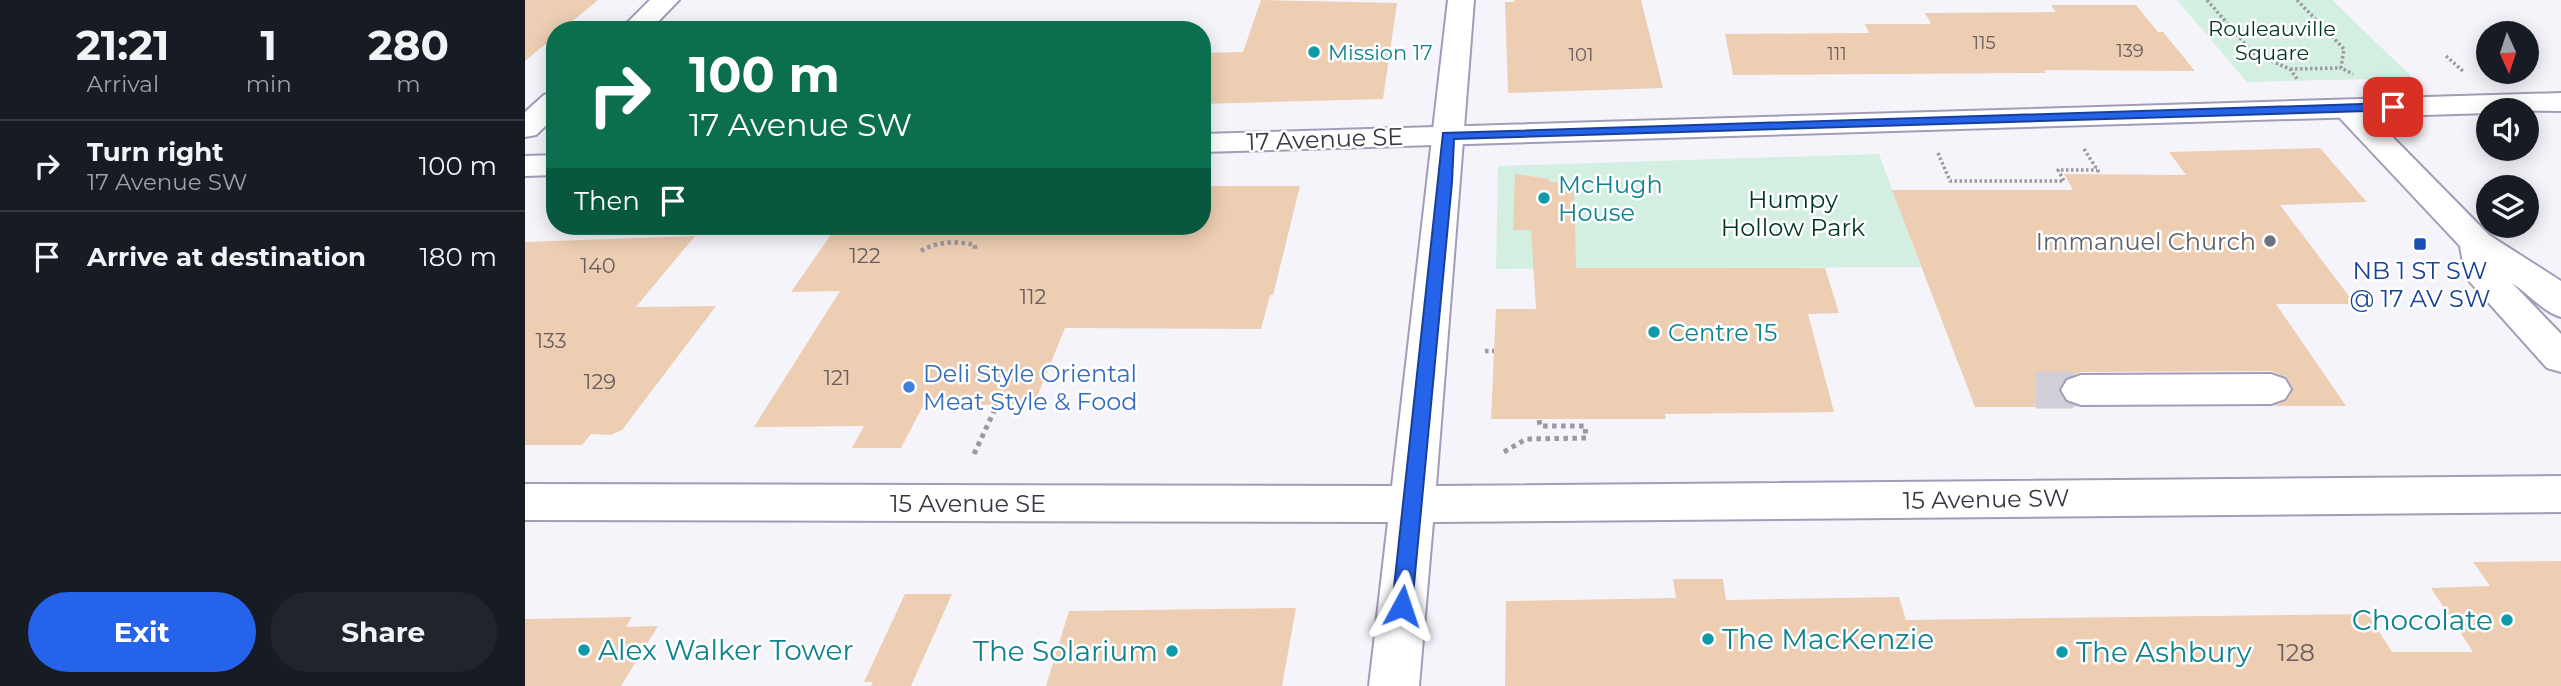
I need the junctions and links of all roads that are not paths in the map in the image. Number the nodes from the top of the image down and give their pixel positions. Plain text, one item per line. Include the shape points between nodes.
1 (666, 0) edge
2 (1461, 0) edge
3 (643, 21) edge
4 (2561, 102) edge
5 (546, 109) edge
6 (2348, 109) junction
7 (525, 128) edge
8 (1448, 135) junction
9 (1211, 143) edge
10 (546, 165) edge
11 (525, 166) edge
12 (2477, 243) junction
13 (2561, 304) edge
14 (2561, 358) edge
15 (2270, 389) dead end
16 (2081, 390) tunnel mouth
17 (2561, 494) edge
18 (525, 502) edge
19 (1411, 504) junction
20 (1394, 686) edge

1 - 3 street
2 - 8 street
4 - 6 street, 17 Avenue SE
5 - 7 street
6 - 8 street, 17 Avenue SE
6 - 12 street
8 - 9 street, 17 Avenue SE
8 - 19 street
10 - 11 street
12 - 13 street via 2546,288
12 - 14 street via 2483,274
15 - 16 street
17 - 19 street, 15 Avenue SW
18 - 19 street, 15 Avenue SE
19 - 20 street

